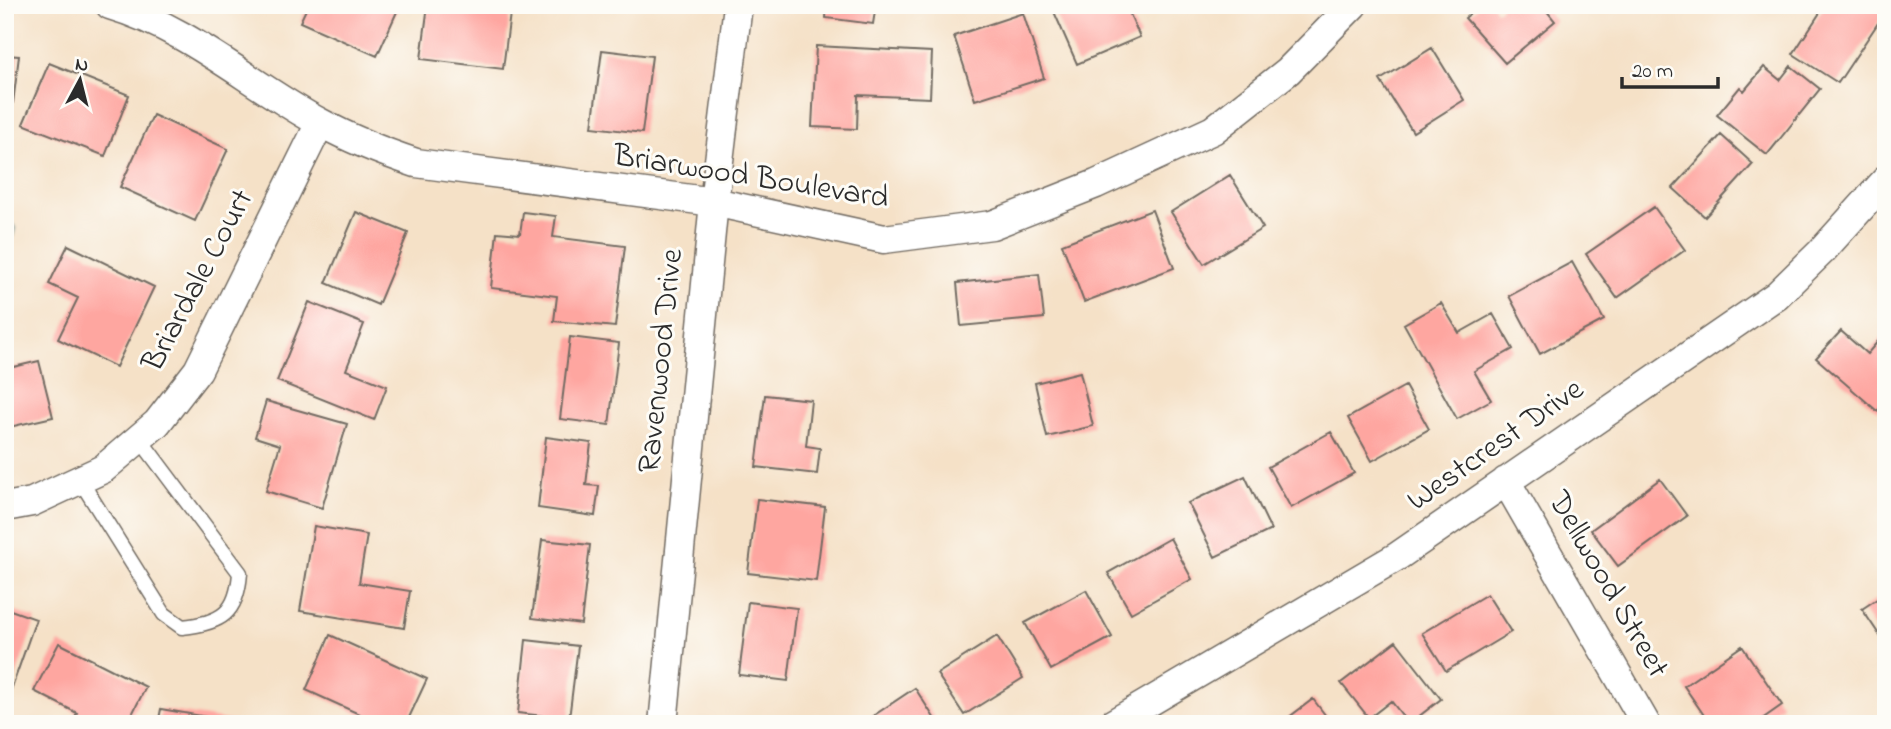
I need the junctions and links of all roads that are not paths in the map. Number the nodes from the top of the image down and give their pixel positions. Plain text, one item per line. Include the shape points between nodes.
1 (110, 5) edge
2 (738, 5) edge
3 (1353, 5) edge
4 (320, 123) junction
5 (1886, 180) edge
6 (713, 202) junction
7 (139, 438) junction
8 (80, 480) junction
9 (1506, 481) junction
10 (5, 507) edge
11 (663, 724) edge
12 (1112, 724) edge
13 (1646, 724) edge

1 - 4 street, Briarwood Boulevard via 205,48
2 - 6 street, Ravenwood Drive
3 - 6 street, Briarwood Boulevard via 1287,71 1213,130 992,225 884,239
4 - 6 street, Briarwood Boulevard via 416,163
4 - 7 street, Briardale Court via 198,370 157,423
5 - 9 street, Westcrest Drive via 1777,295
6 - 11 street, Ravenwood Drive
7 - 8 street, Briardale Court via 103,469
7 - 8 lane via 240,573 233,607 194,626 182,627 164,614
8 - 10 street, Briardale Court via 32,502
9 - 12 street, Westcrest Drive via 1398,556
9 - 13 street, Dellwood Street

